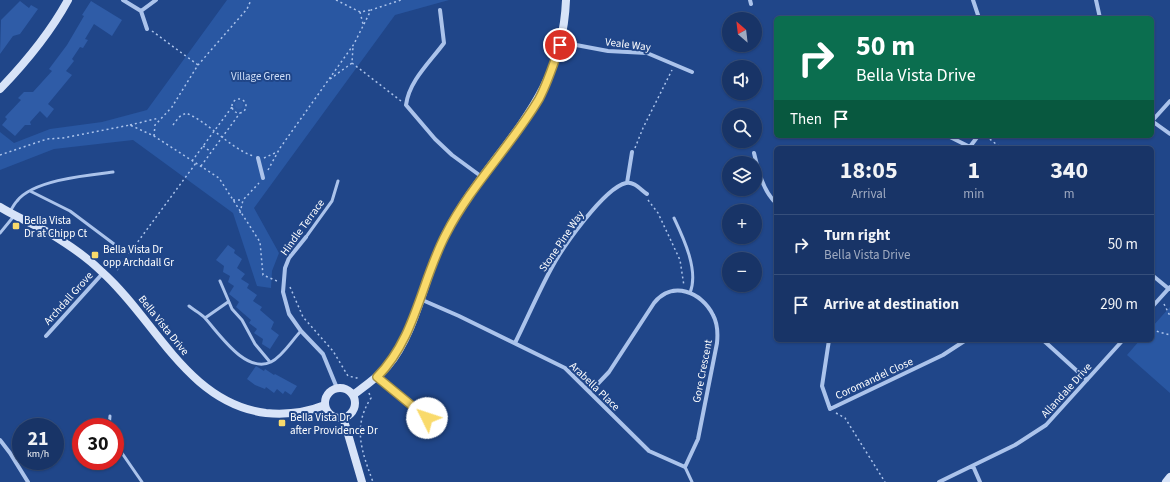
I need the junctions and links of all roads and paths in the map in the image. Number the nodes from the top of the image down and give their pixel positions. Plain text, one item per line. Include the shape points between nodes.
1 (68, 0) edge
2 (123, 0) edge
3 (156, 0) edge
4 (251, 0) edge
5 (336, 0) edge
6 (401, 0) edge
7 (566, 0) edge
8 (973, 0) edge
9 (1096, 0) edge
10 (371, 10) junction
11 (440, 10) dead end
12 (141, 11) junction
13 (360, 12) junction
14 (978, 16) edge
15 (1100, 16) edge
16 (363, 24) junction
17 (147, 29) joint
18 (560, 42) junction
19 (354, 44) junction
20 (352, 63) junction
21 (674, 64) junction
22 (198, 65) junction
23 (692, 72) dead end
24 (329, 80) junction
25 (0, 89) edge
26 (1170, 101) edge
27 (406, 105) junction
28 (232, 107) junction
29 (240, 113) junction
30 (160, 118) junction
31 (1154, 119) edge
32 (1154, 122) edge
33 (130, 125) junction
34 (173, 125) dead end
35 (215, 131) junction
36 (1170, 134) edge
37 (154, 136) junction
38 (223, 137) junction
39 (952, 138) edge
40 (988, 138) edge
41 (203, 146) junction
42 (968, 146) edge
43 (998, 146) edge
44 (278, 151) junction
45 (211, 152) junction
46 (632, 152) joint
47 (754, 153) dead end
48 (0, 155) edge
49 (258, 158) junction
50 (192, 161) junction
51 (196, 163) junction
52 (201, 166) junction
53 (113, 172) dead end
54 (263, 178) junction
55 (483, 178) junction
56 (338, 181) dead end
57 (627, 183) junction
58 (30, 191) junction
59 (647, 194) joint
60 (232, 200) junction
61 (243, 200) junction
62 (774, 201) edge
63 (0, 207) edge
64 (240, 212) junction
65 (12, 214) junction
66 (674, 218) dead end
67 (0, 234) edge
68 (306, 237) joint
69 (122, 250) dead end
70 (117, 270) dead end
71 (104, 273) junction
72 (1154, 277) edge
73 (273, 280) dead end
74 (220, 282) dead end
75 (290, 286) dead end
76 (1169, 288) edge
77 (687, 292) junction
78 (1160, 298) junction
79 (420, 299) junction
80 (228, 302) junction
81 (1154, 305) edge
82 (189, 306) dead end
83 (1170, 316) edge
84 (205, 318) junction
85 (301, 331) junction
86 (1154, 331) edge
87 (1170, 335) edge
88 (46, 336) dead end
89 (829, 342) edge
90 (963, 342) edge
91 (1045, 342) edge
92 (1121, 342) edge
93 (515, 343) junction
94 (270, 362) junction
95 (377, 377) junction
96 (358, 378) dead end
97 (1087, 380) junction
98 (337, 388) junction
99 (590, 392) junction
100 (353, 395) junction
101 (370, 395) dead end
102 (325, 405) junction
103 (830, 409) junction
104 (343, 417) junction
105 (427, 418) junction
106 (437, 423) dead end
107 (420, 428) dead end
108 (0, 440) edge
109 (124, 456) edge
110 (973, 466) junction
111 (685, 467) junction
112 (1170, 477) edge
113 (28, 482) edge
114 (142, 482) edge
115 (362, 482) edge
116 (373, 482) edge
117 (692, 482) edge
118 (885, 482) edge
119 (939, 482) edge
120 (980, 482) edge
121 (1166, 482) edge

1 - 25 street via 29,58
2 - 12 street
3 - 12 street
4 - 22 path via 247,9
5 - 13 path
6 - 10 path
7 - 18 street
8 - 14 street
9 - 15 street
10 - 13 path
10 - 16 path
11 - 27 street via 444,42 413,84 407,95
12 - 17 street
13 - 16 path
16 - 19 path
17 - 22 path
18 - 21 street, Veale Way via 608,51 647,53
18 - 55 street via 554,65 539,97 525,121
19 - 20 path
19 - 24 path
20 - 24 path
20 - 27 path
21 - 23 street, Veale Way
21 - 46 path
22 - 30 path via 172,107
24 - 44 path
26 - 31 street
27 - 55 street via 446,150
28 - 29 path
28 - 29 path via 234,101 243,100 246,104 245,109
28 - 35 path
29 - 38 path
30 - 33 path
30 - 37 path via 155,125
32 - 36 street
33 - 37 path
33 - 48 path via 47,139
34 - 35 path via 178,117 186,113 199,118
35 - 38 path
35 - 41 path
37 - 50 path
38 - 45 path
38 - 49 path via 243,152
39 - 42 street
40 - 43 path
41 - 45 path
41 - 50 path
44 - 49 path via 266,158
44 - 54 path
45 - 52 path
46 - 57 street
47 - 62 street via 759,175
49 - 54 street
50 - 51 path
51 - 52 path
51 - 70 path
52 - 60 path via 218,178
53 - 58 lane via 66,178
54 - 61 path
55 - 79 street via 446,234
56 - 68 lane, Hindle Terrace via 332,201
57 - 59 street via 632,183
57 - 93 street, Stone Pine Way via 598,202 558,257
58 - 65 lane via 17,200
58 - 69 lane via 70,212
59 - 77 path via 647,199 658,213 680,260
60 - 61 path
60 - 64 path
61 - 64 path
63 - 65 street, Bella Vista Drive
64 - 73 path via 260,242 263,275
65 - 67 lane
65 - 71 street, Bella Vista Drive via 51,234 79,252
66 - 77 lane via 684,240 693,279
68 - 85 street, Hindle Terrace via 289,258 282,281 285,304
71 - 88 street, Archdall Grove
71 - 102 street, Bella Vista Drive via 125,294 190,374 215,394 245,408 272,413 304,413
72 - 76 street
74 - 80 lane
75 - 96 path via 303,316 333,352 348,376
76 - 78 street
77 - 99 street via 673,290 658,298 609,372
77 - 111 street, Gore Crescent via 701,300 710,310 716,321 718,335 698,439
78 - 81 street
78 - 83 path
79 - 93 street, Arabella Place
79 - 95 street via 401,347
80 - 84 lane
80 - 94 lane
82 - 84 lane
84 - 94 lane via 223,340 242,357 261,363
85 - 94 lane via 280,356
85 - 98 street, Hindle Terrace via 326,359
86 - 87 path
89 - 103 street, Coromandel Close via 822,386
90 - 103 street, Coromandel Close via 943,355
91 - 97 street
92 - 97 street, Allandale Drive
93 - 99 street, Arabella Place via 565,368
95 - 100 street
95 - 105 street
97 - 110 street, Allandale Drive via 1046,426 1015,446
98 - 100 street via 348,390
98 - 102 street via 331,390
99 - 111 street, Arabella Place via 649,451
100 - 104 street via 353,410
101 - 116 path via 371,398 360,420 360,433
102 - 104 street via 330,414
103 - 118 path via 845,418
104 - 115 street
105 - 106 street
105 - 107 street
108 - 113 street
109 - 114 lane
110 - 119 street, Allandale Drive
110 - 120 street
111 - 117 lane
112 - 121 street

